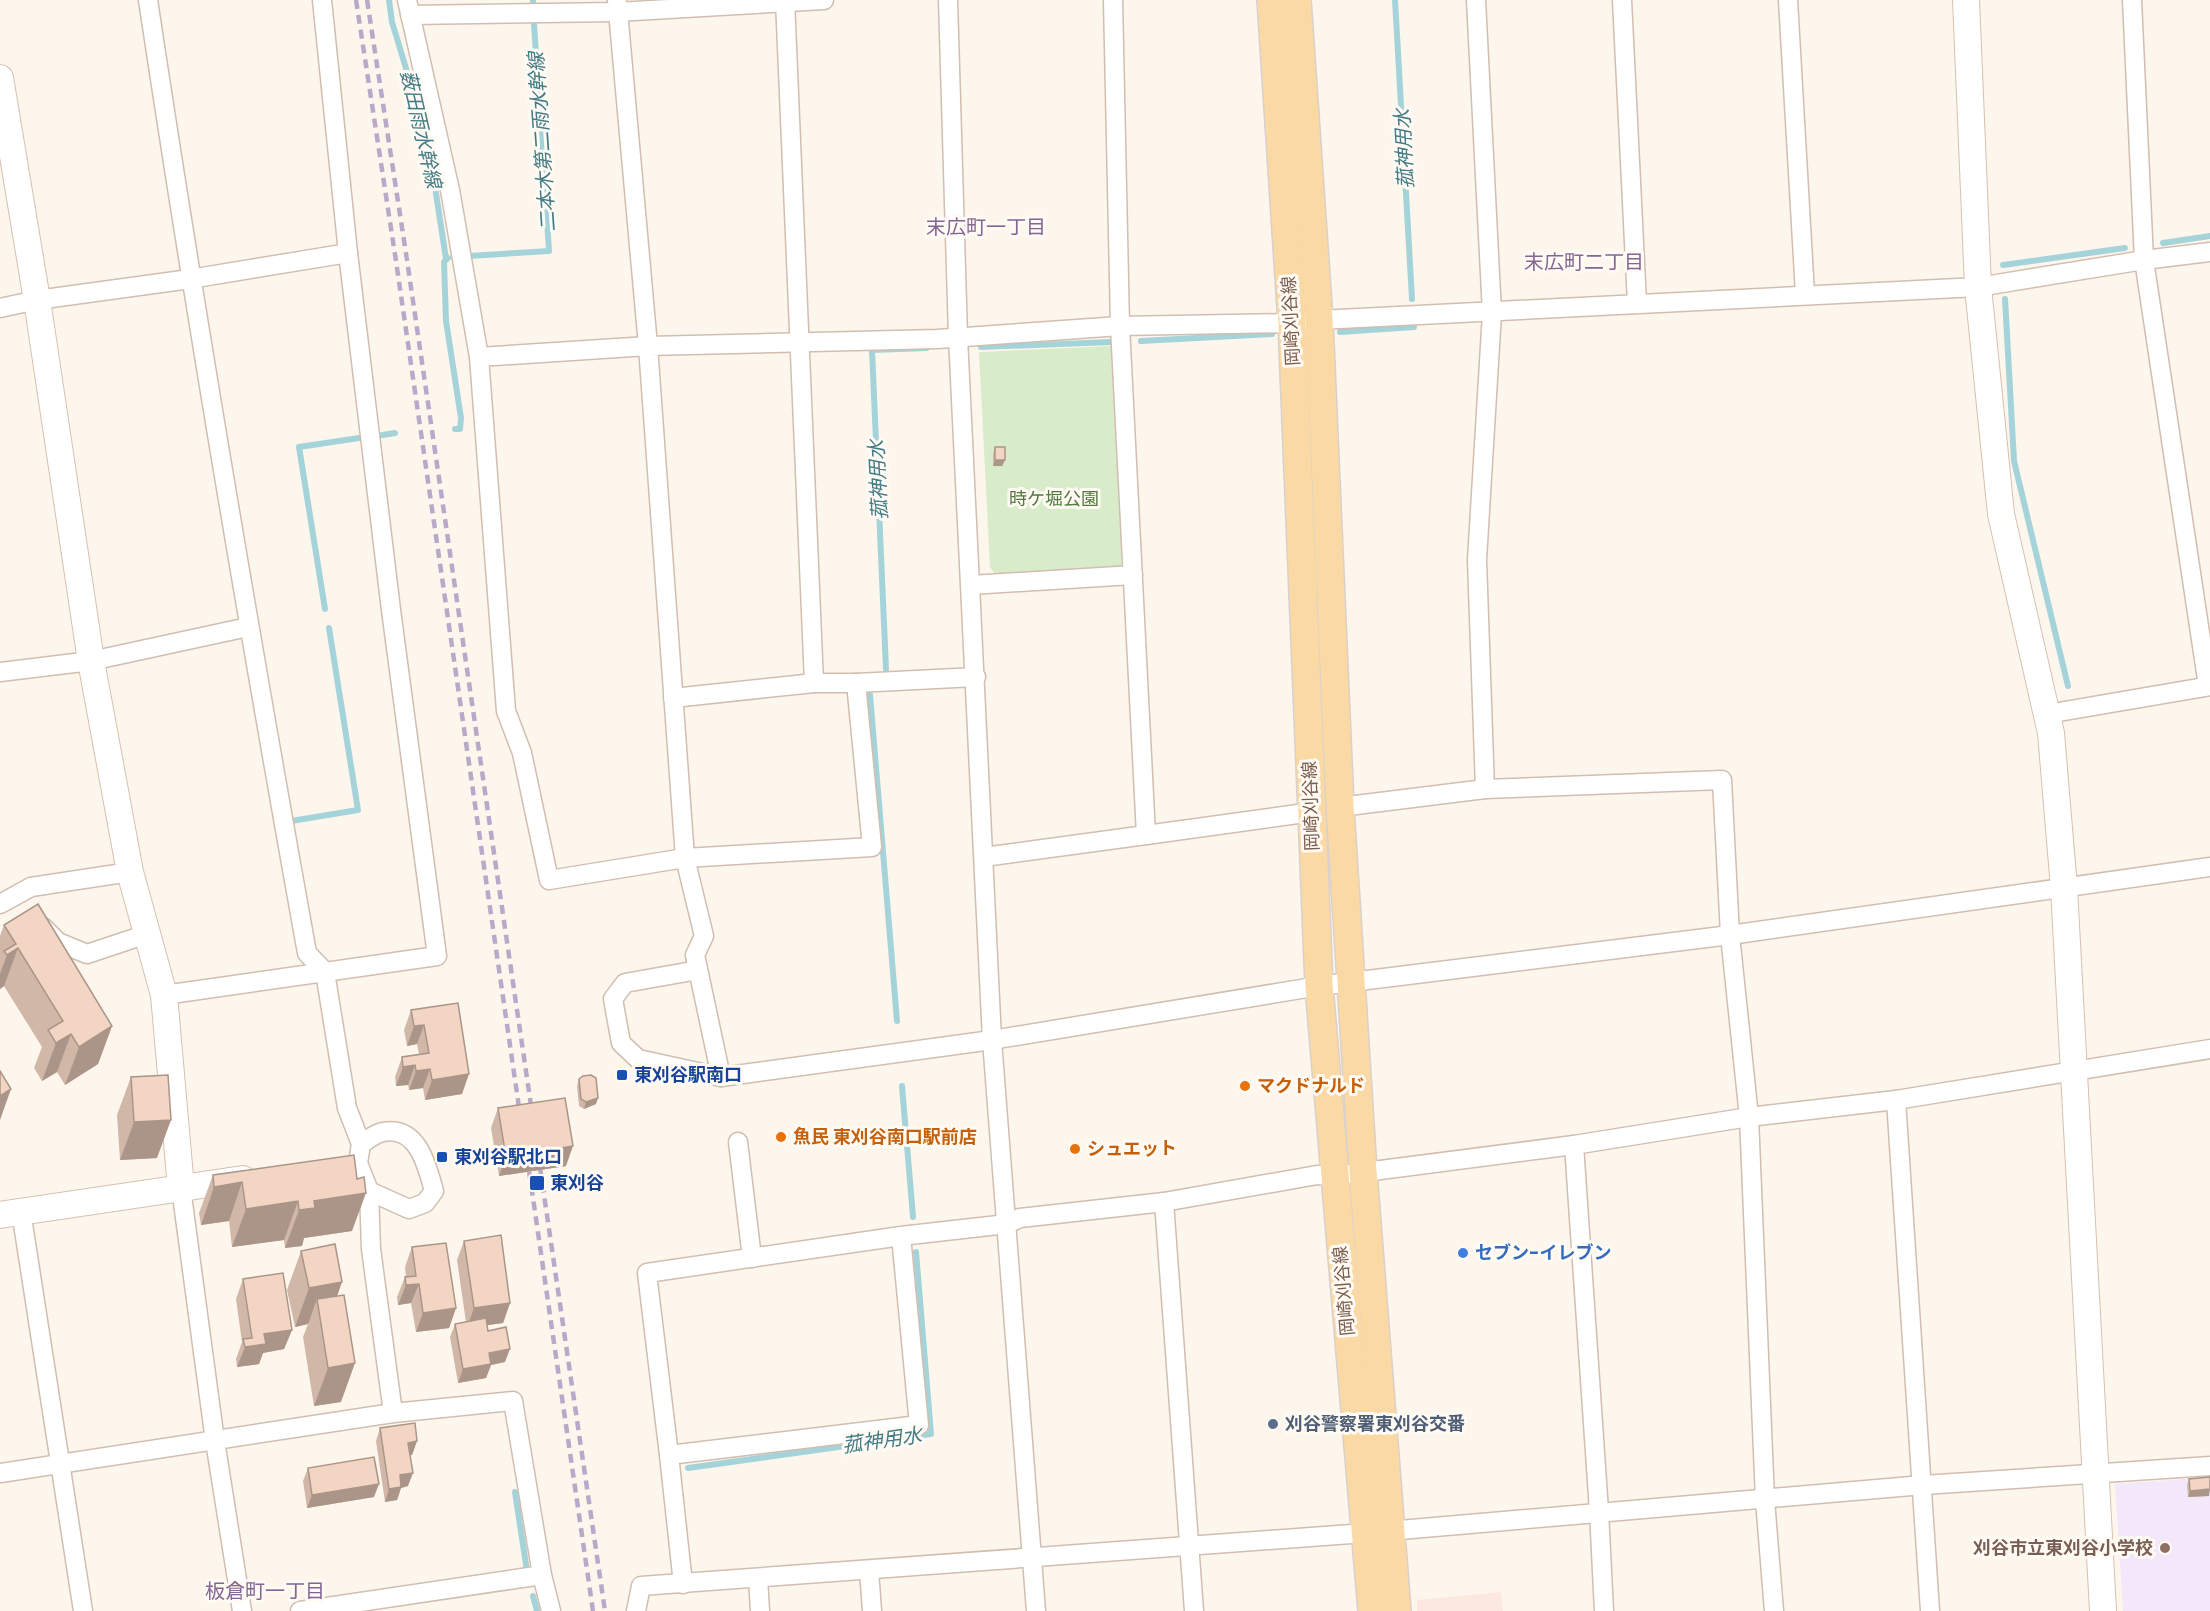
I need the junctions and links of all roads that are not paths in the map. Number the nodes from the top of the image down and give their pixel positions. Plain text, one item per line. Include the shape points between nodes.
1 (148, 0) edge
2 (322, 0) edge
3 (824, 0) edge
4 (948, 0) edge
5 (1113, 0) edge
6 (1271, 0) edge
7 (1297, 0) edge
8 (1476, 0) edge
9 (1622, 0) edge
10 (1788, 0) edge
11 (1966, 0) edge
12 (2132, 0) edge
13 (785, 1) edge
14 (617, 6) edge
15 (408, 8) edge
16 (0, 78) edge
17 (2210, 252) edge
18 (348, 253) junction
19 (2144, 260) junction
20 (190, 279) junction
21 (1978, 287) junction
22 (1805, 294) junction
23 (37, 300) junction
24 (1637, 303) junction
25 (0, 308) edge
26 (1492, 313) junction
27 (1319, 320) junction
28 (1292, 323) junction
29 (1120, 326) junction
30 (958, 337) junction
31 (799, 342) junction
32 (648, 346) junction
33 (479, 357) junction
34 (1132, 575) junction
35 (971, 585) junction
36 (248, 627) junction
37 (91, 661) junction
38 (0, 672) edge
39 (976, 677) junction
40 (814, 683) junction
41 (856, 683) junction
42 (2209, 686) edge
43 (673, 698) junction
44 (2047, 714) junction
45 (1485, 789) junction
46 (1340, 807) junction
47 (1311, 812) junction
48 (1146, 835) junction
49 (984, 857) junction
50 (685, 858) junction
51 (2210, 867) edge
52 (130, 872) junction
53 (2064, 888) junction
54 (0, 904) edge
55 (29, 914) edge
56 (147, 934) junction
57 (1730, 935) junction
58 (698, 970) junction
59 (325, 972) junction
60 (1351, 982) junction
61 (1319, 986) junction
62 (164, 995) junction
63 (992, 1040) junction
64 (2210, 1049) edge
65 (2073, 1071) junction
66 (721, 1077) junction
67 (1896, 1100) junction
68 (1749, 1117) junction
69 (738, 1142) dead end
70 (1574, 1145) junction
71 (351, 1158) junction
72 (1363, 1171) junction
73 (264, 1176) edge
74 (1334, 1176) junction
75 (181, 1188) junction
76 (369, 1191) junction
77 (1164, 1202) junction
78 (10, 1213) edge
79 (1007, 1224) junction
80 (901, 1236) junction
81 (752, 1258) junction
82 (393, 1413) junction
83 (215, 1441) junction
84 (669, 1455) junction
85 (62, 1462) junction
86 (2210, 1466) edge
87 (0, 1473) edge
88 (2096, 1475) junction
89 (1923, 1485) junction
90 (1765, 1500) junction
91 (1599, 1511) junction
92 (1378, 1531) junction
93 (1188, 1546) junction
94 (1032, 1557) junction
95 (869, 1570) junction
96 (542, 1575) junction
97 (758, 1578) junction
98 (683, 1584) junction
99 (83, 1611) edge
100 (242, 1611) edge
101 (300, 1611) edge
102 (551, 1611) edge
103 (636, 1611) edge
104 (760, 1611) edge
105 (872, 1611) edge
106 (1036, 1611) edge
107 (1194, 1611) edge
108 (1372, 1611) edge
109 (1397, 1611) edge
110 (1604, 1611) edge
111 (1774, 1611) edge
112 (1930, 1611) edge
113 (2103, 1611) edge

1 - 20 street
2 - 18 street
3 - 13 street
4 - 30 street
5 - 29 street
6 - 28 main road, 岡崎刈谷線
7 - 27 main road, 岡崎刈谷線
8 - 26 street
9 - 24 street
10 - 22 street
11 - 21 street
12 - 19 street
13 - 14 street
13 - 31 street
14 - 15 street
14 - 32 street
15 - 33 street via 450,190
16 - 23 street
17 - 19 street
18 - 20 street
18 - 59 street via 437,956
19 - 21 street
19 - 42 street
20 - 23 street
20 - 36 street
21 - 22 street
21 - 44 street via 2001,514
22 - 24 street
23 - 25 street
23 - 37 street
24 - 26 street
26 - 27 street
26 - 45 street via 1477,560
27 - 28 street
27 - 46 main road, 岡崎刈谷線
28 - 29 street
28 - 47 main road, 岡崎刈谷線
29 - 30 street
29 - 34 street
30 - 31 street
30 - 35 street
31 - 32 street
31 - 40 street
32 - 33 street
32 - 43 street
33 - 50 street via 506,711 522,753 549,880
34 - 35 street
34 - 48 street
35 - 39 street
36 - 37 street
36 - 59 street via 306,953
37 - 38 street
37 - 52 street
39 - 41 street
39 - 49 street
40 - 41 street
40 - 43 street
41 - 50 street via 872,847
42 - 44 street
43 - 50 street
44 - 53 street
45 - 46 street
45 - 57 street via 1722,780
46 - 60 main road, 岡崎刈谷線
47 - 48 street
47 - 61 main road, 岡崎刈谷線
48 - 49 street
49 - 63 street
50 - 58 street via 704,936 695,955
51 - 53 street
52 - 54 street via 31,887
52 - 56 street
53 - 57 street
53 - 65 street
55 - 56 street via 58,942 87,954
56 - 62 street
57 - 60 street
57 - 68 street
58 - 66 street
58 - 66 street via 625,984 613,999 621,1043 638,1059
59 - 62 street
59 - 71 street
60 - 61 street
60 - 72 main road, 岡崎刈谷線
61 - 63 street
61 - 74 main road, 岡崎刈谷線
62 - 75 street
63 - 66 street
63 - 79 street
64 - 65 street
65 - 67 street
65 - 88 street
67 - 68 street
67 - 89 street
68 - 70 street
68 - 90 street
69 - 81 street
70 - 72 street
70 - 91 street
71 - 76 street
71 - 76 street via 382,1132 402,1133 419,1146 434,1191 425,1203 410,1209
72 - 74 street
72 - 92 main road, 岡崎刈谷線
73 - 75 street
74 - 77 street via 1317,1175
74 - 92 main road, 岡崎刈谷線
75 - 78 street
75 - 83 street
76 - 82 street via 371,1249
77 - 79 street via 1020,1218
77 - 93 street
78 - 85 street
79 - 80 street
79 - 94 street
80 - 81 street
80 - 84 street via 919,1425
81 - 84 street via 647,1273
82 - 83 street
82 - 96 street via 513,1401
83 - 85 street
83 - 100 street
84 - 98 street
85 - 87 street
85 - 99 street
86 - 88 street
88 - 89 street
88 - 113 street
89 - 90 street
89 - 112 street
90 - 91 street
90 - 111 street
91 - 92 street
91 - 110 street
92 - 93 street
92 - 108 main road, 岡崎刈谷線
92 - 109 main road, 岡崎刈谷線
93 - 94 street
93 - 107 street
94 - 95 street
94 - 106 street
95 - 97 street
95 - 105 street
96 - 101 street
96 - 102 street
97 - 98 street
97 - 104 street
98 - 103 street via 641,1586

